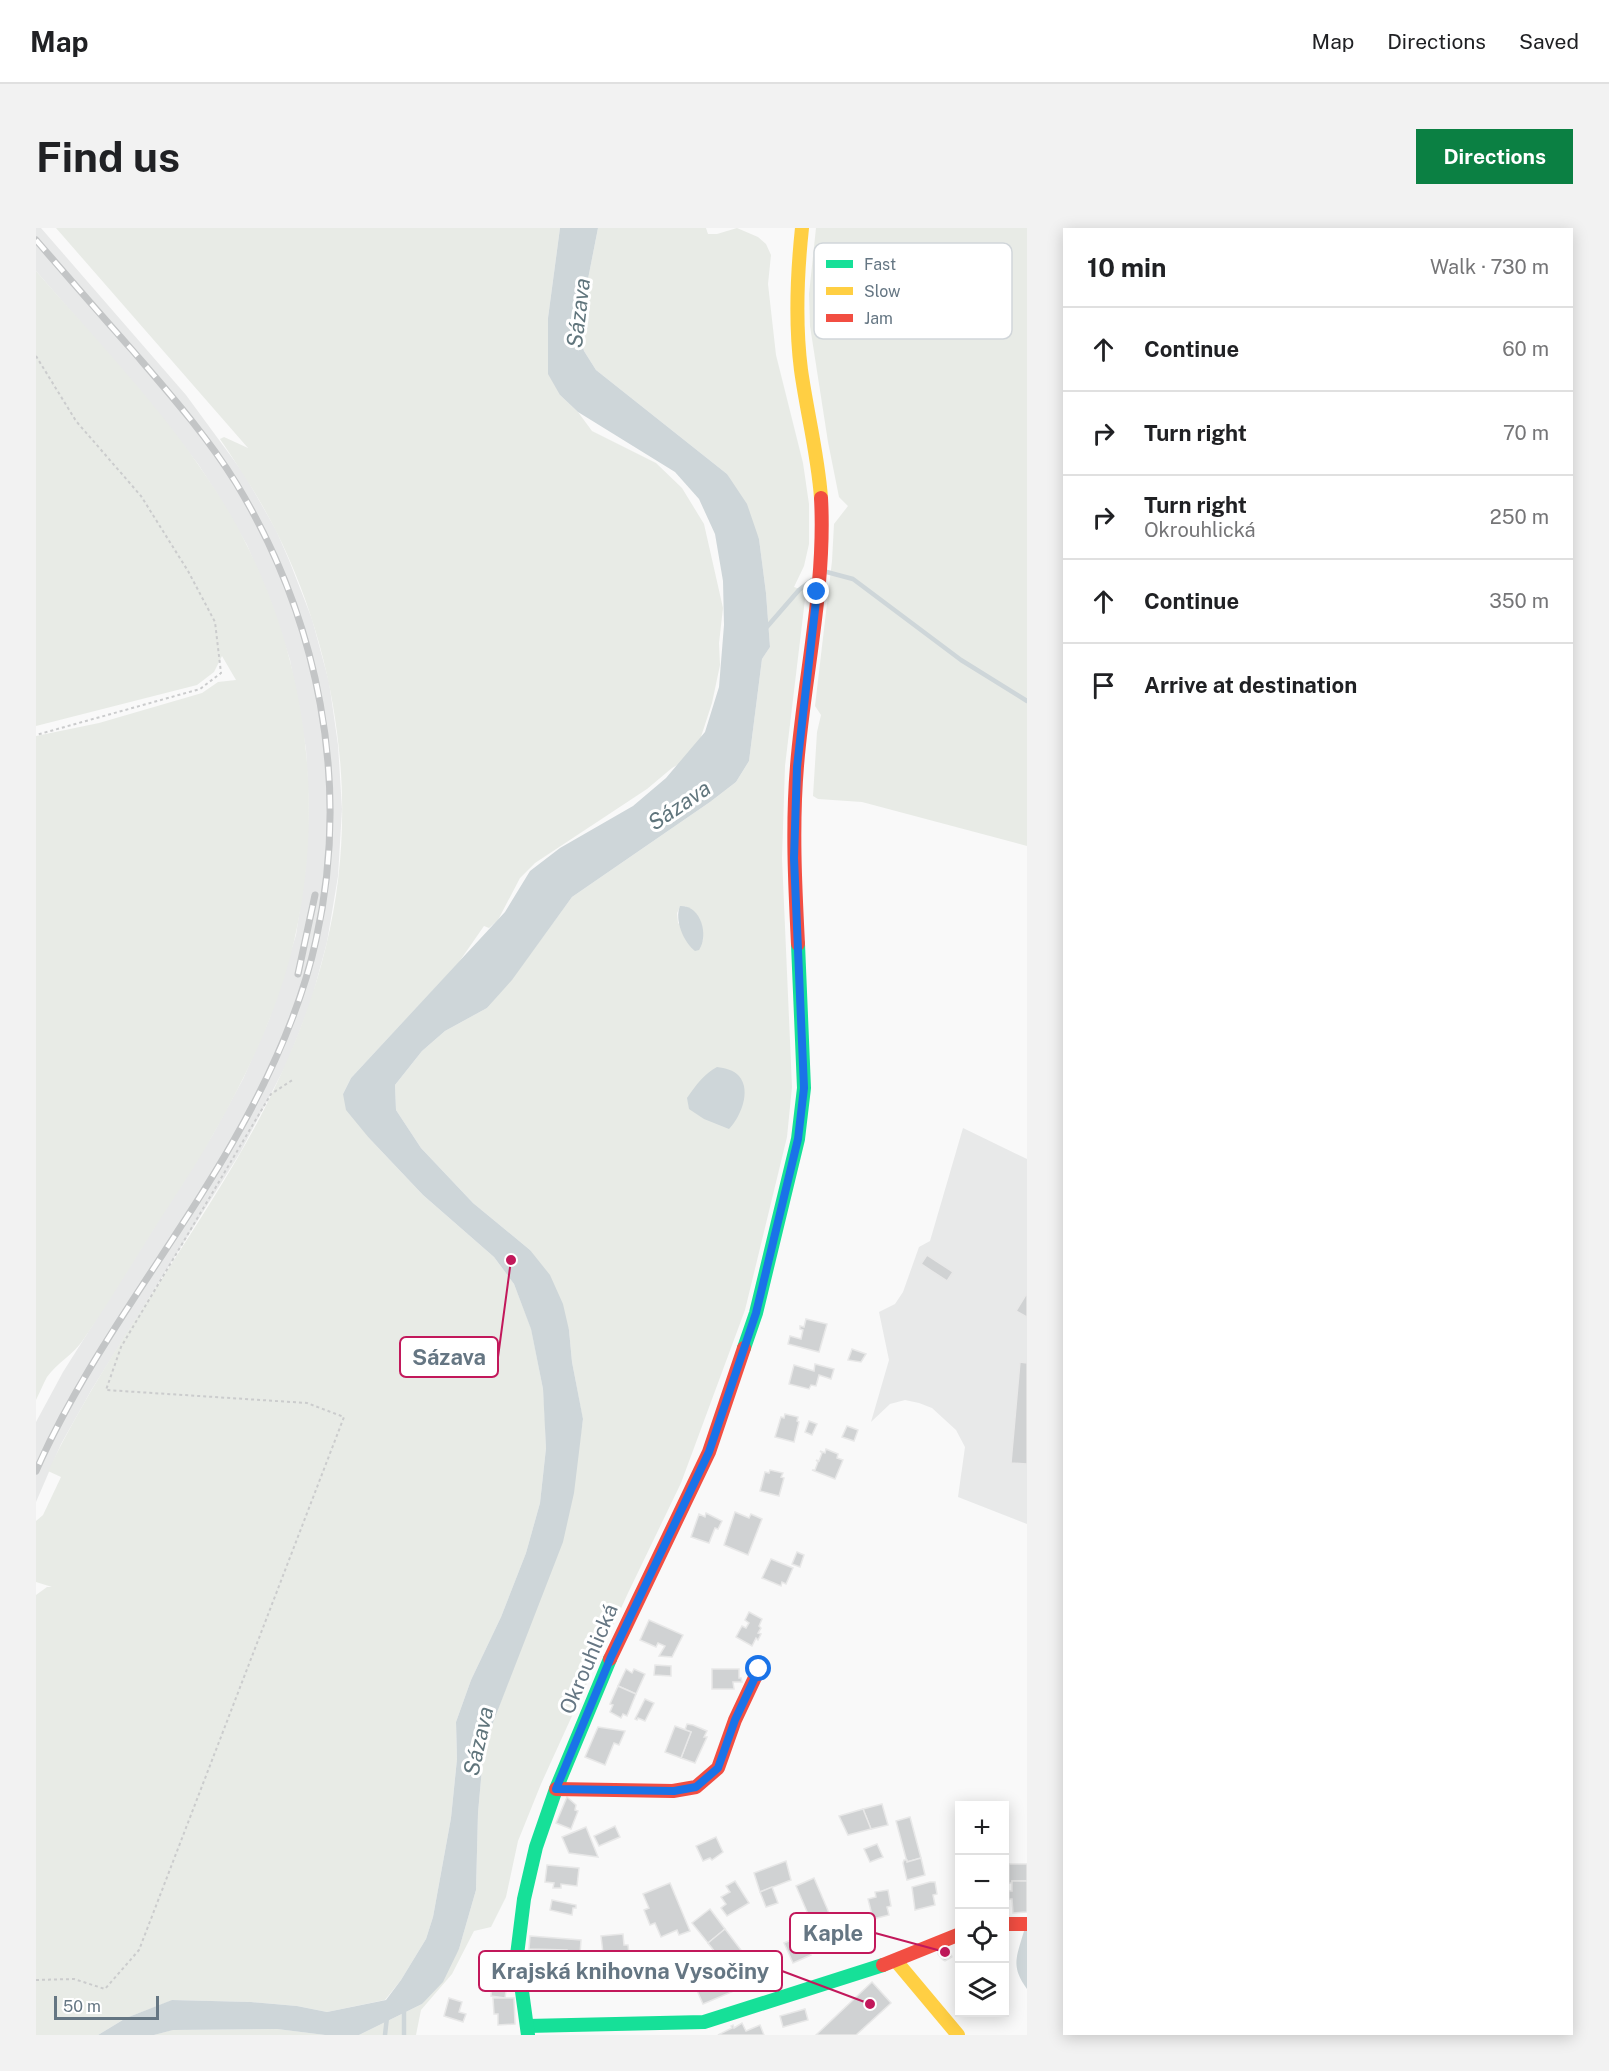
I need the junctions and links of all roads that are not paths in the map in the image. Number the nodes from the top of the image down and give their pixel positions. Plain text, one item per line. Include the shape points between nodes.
1 (802, 228) edge
2 (759, 1669) dead end
3 (556, 1789) junction
4 (1009, 1924) edge
5 (1027, 1924) edge
6 (955, 1936) edge
7 (896, 1960) junction
8 (527, 2031) edge
9 (958, 2035) edge

1 - 3 main road, Okrouhlická via 797,309 801,369 822,524 797,767 794,858 804,1088 798,1139 756,1313 709,1452 611,1657
2 - 3 main road via 718,1768 696,1787 674,1791
3 - 8 main road, Okrouhlická via 536,1847 524,1899 518,1954
4 - 5 main road
6 - 7 main road
7 - 8 main road via 704,2022
7 - 9 main road

